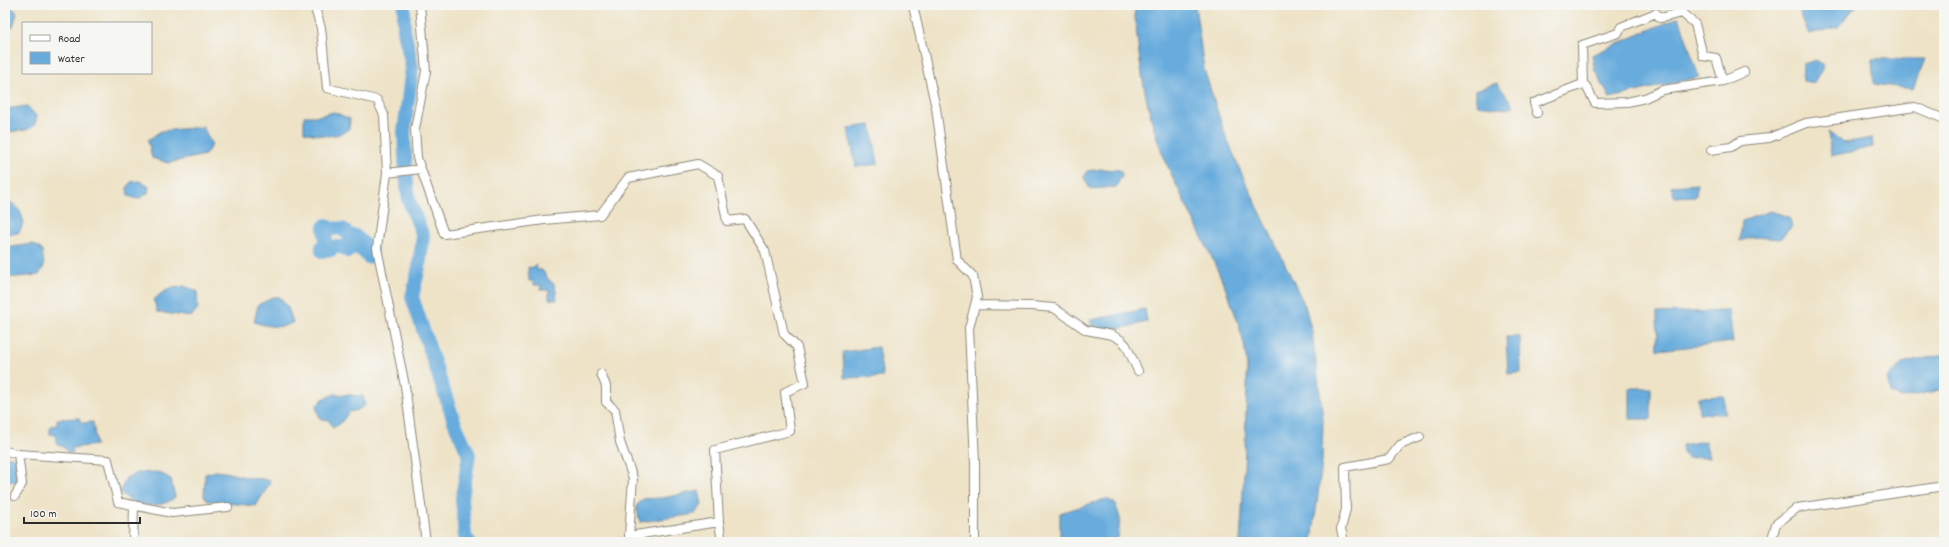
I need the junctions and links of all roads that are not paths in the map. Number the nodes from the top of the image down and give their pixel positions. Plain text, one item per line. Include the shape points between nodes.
1 (314, 5) edge
2 (420, 5) edge
3 (913, 5) edge
4 (1744, 72) dead end
5 (1723, 81) junction
6 (1583, 85) junction
7 (1537, 113) dead end
8 (1944, 119) edge
9 (1711, 150) dead end
10 (417, 169) junction
11 (387, 172) junction
12 (975, 306) junction
13 (1138, 371) dead end
14 (600, 374) dead end
15 (1420, 437) dead end
16 (5, 451) edge
17 (18, 454) junction
18 (1944, 486) edge
19 (15, 496) dead end
20 (134, 505) junction
21 (228, 507) dead end
22 (719, 522) junction
23 (133, 542) edge
24 (426, 542) edge
25 (722, 542) edge
26 (975, 542) edge
27 (1344, 542) edge
28 (1771, 542) edge

1 - 11 street via 321,28 327,88 377,100 384,115
2 - 10 street via 426,71 415,129
3 - 12 street via 936,108 957,260 973,276 977,297
4 - 5 street
5 - 6 street via 1662,90 1645,98 1627,102 1595,103
5 - 6 street via 1716,58 1702,56 1695,24 1682,14 1660,18 1656,13 1621,27 1618,33 1582,45
6 - 7 street via 1534,103
8 - 9 street via 1915,107 1806,123 1769,138 1740,140 1731,147
10 - 11 street
10 - 22 street via 444,234 600,215 628,178 698,164 718,176 728,222 745,219 765,251 784,334 797,347 805,383 785,392 790,431 715,450
11 - 24 street via 378,248 405,386
12 - 13 street via 1054,308 1086,330 1112,335 1121,340
12 - 26 street via 969,328 975,455
14 - 22 street via 606,386 606,402 614,410 620,442 633,478 629,536
15 - 27 street via 1400,445 1389,459 1345,468 1346,509 1341,529
16 - 17 street
17 - 19 street via 22,484
17 - 20 street via 108,460 118,502
18 - 28 street via 1798,508 1776,524
20 - 21 street via 172,513
20 - 23 street
22 - 25 street

